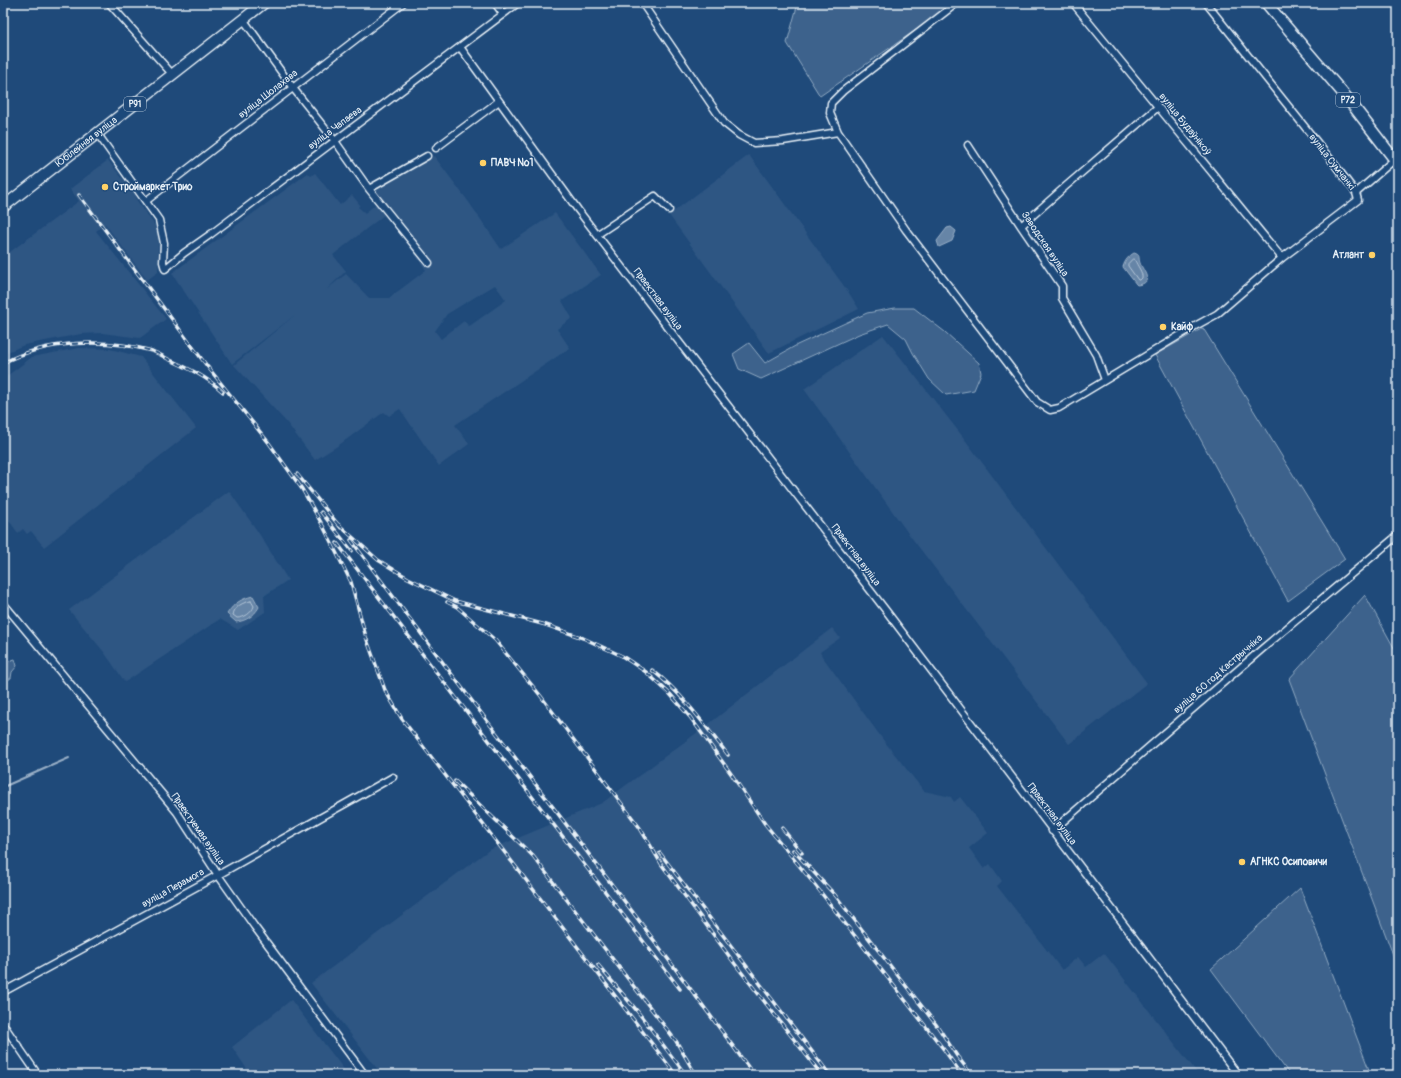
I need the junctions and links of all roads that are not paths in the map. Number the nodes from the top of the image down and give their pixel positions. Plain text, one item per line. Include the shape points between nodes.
1 (108, 3) edge
2 (264, 3) edge
3 (403, 3) edge
4 (495, 3) edge
5 (518, 3) edge
6 (642, 3) edge
7 (957, 3) edge
8 (1073, 3) edge
9 (1206, 3) edge
10 (1266, 3) edge
11 (503, 14) junction
12 (243, 19) junction
13 (460, 47) junction
14 (173, 75) junction
15 (293, 88) junction
16 (499, 100) junction
17 (1158, 107) junction
18 (838, 132) junction
19 (98, 133) junction
20 (335, 140) junction
21 (968, 145) dead end
22 (436, 148) dead end
23 (427, 156) dead end
24 (1396, 162) edge
25 (369, 189) junction
26 (1356, 193) junction
27 (146, 201) junction
28 (3, 207) edge
29 (669, 210) dead end
30 (1021, 226) junction
31 (598, 234) junction
32 (1282, 258) junction
33 (429, 264) dead end
34 (1105, 380) junction
35 (1398, 535) edge
36 (3, 603) edge
37 (393, 777) dead end
38 (1052, 831) junction
39 (218, 875) junction
40 (3, 992) edge
41 (3, 1024) edge
42 (38, 1075) edge
43 (365, 1075) edge
44 (1238, 1075) edge

1 - 14 street
2 - 12 main road, Юбілейная вуліца / Р91
3 - 15 street, вуліца Шолахава
4 - 11 street
5 - 11 street, вуліца Чапаева
6 - 18 street via 724,123 739,135 754,143
7 - 18 street, вуліца Сумчанкі via 831,103 830,113
8 - 17 street, вуліца Будаўнікоў
9 - 26 street, вуліца Сумчанкі
10 - 24 main road, Р72 via 1347,98
11 - 13 street, вуліца Чапаева
12 - 14 main road, Юбілейная вуліца / Р91
12 - 15 street
13 - 16 street, Праектная вуліца
13 - 20 street, вуліца Чапаева
14 - 19 main road, Юбілейная вуліца / Р91
15 - 20 street
15 - 27 street, вуліца Шолахава
16 - 22 street
16 - 31 street, Праектная вуліца
17 - 30 street
17 - 32 street, вуліца Будаўнікоў
18 - 34 street, вуліца Сумчанкі via 906,230 1036,402 1050,410 1059,408
19 - 27 street
19 - 28 main road, Юбілейная вуліца / Р91
20 - 25 street
20 - 27 street, вуліца Чапаева via 165,269 164,243 159,220
21 - 30 street, Заводская вуліца
23 - 25 street
24 - 26 street
25 - 33 street
26 - 32 street, вуліца Сумчанкі via 1358,200
29 - 31 street via 655,196
30 - 34 street, Заводская вуліца via 1062,286 1062,298 1096,355
31 - 38 street, Праектная вуліца
32 - 34 street, вуліца Сумчанкі via 1217,314
35 - 38 street, вуліца 60 год Кастрычніка
36 - 39 street, Праектуемая вуліца via 177,812
37 - 39 street, вуліца Перамога
38 - 44 street, Праектная вуліца
39 - 40 street, вуліца Перамога
39 - 43 street, Праектуемая вуліца
41 - 42 street

